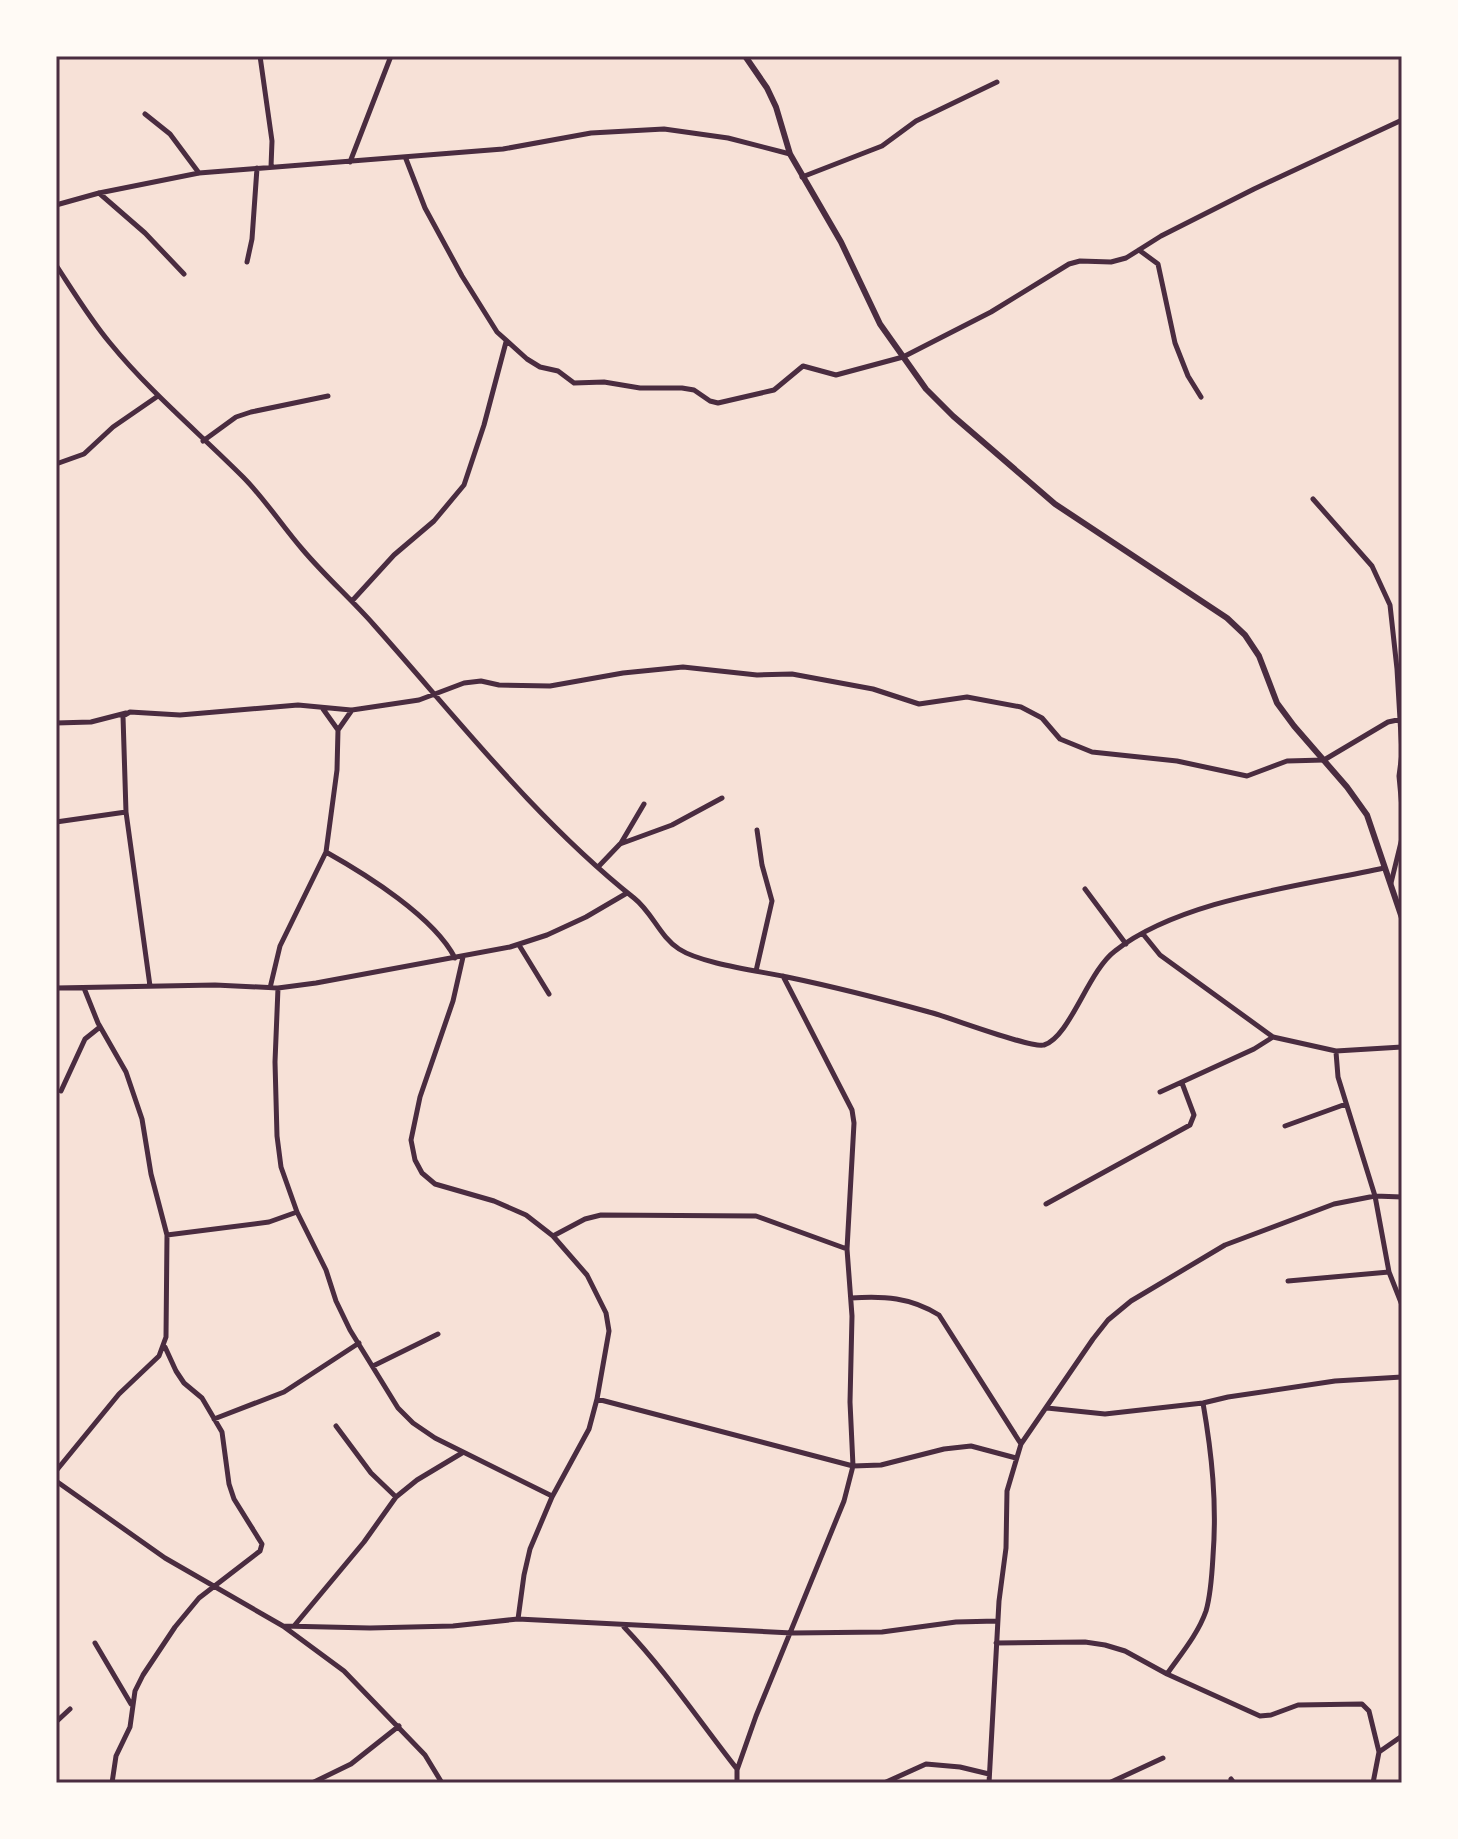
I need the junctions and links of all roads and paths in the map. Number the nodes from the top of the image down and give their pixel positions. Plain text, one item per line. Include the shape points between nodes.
1 (260, 56) edge
2 (391, 56) edge
3 (745, 56) edge
4 (997, 82) dead end
5 (145, 114) dead end
6 (1402, 120) edge
7 (790, 154) junction
8 (406, 159) junction
9 (350, 162) junction
10 (271, 167) junction
11 (257, 168) junction
12 (199, 173) junction
13 (802, 177) junction
14 (99, 193) junction
15 (56, 205) edge
16 (1139, 250) junction
17 (247, 262) dead end
18 (56, 265) edge
19 (184, 274) dead end
20 (506, 342) junction
21 (903, 357) junction
22 (158, 396) junction
23 (328, 396) dead end
24 (1201, 397) dead end
25 (203, 441) junction
26 (56, 464) edge
27 (1313, 499) dead end
28 (352, 602) junction
29 (436, 696) junction
30 (322, 708) junction
31 (352, 710) junction
32 (130, 712) junction
33 (1401, 719) edge
34 (56, 723) edge
35 (338, 730) junction
36 (1324, 760) junction
37 (722, 798) dead end
38 (644, 804) dead end
39 (1402, 808) edge
40 (126, 812) junction
41 (56, 822) edge
42 (757, 830) dead end
43 (1402, 838) edge
44 (620, 844) junction
45 (326, 852) junction
46 (599, 866) junction
47 (1384, 868) junction
48 (1390, 885) junction
49 (1085, 889) dead end
50 (627, 893) junction
51 (1402, 918) edge
52 (1143, 934) junction
53 (1126, 944) junction
54 (519, 945) junction
55 (463, 957) junction
56 (455, 958) junction
57 (756, 971) junction
58 (783, 976) junction
59 (150, 986) junction
60 (56, 988) edge
61 (84, 988) junction
62 (274, 988) junction
63 (549, 994) dead end
64 (100, 1027) junction
65 (1273, 1037) junction
66 (1402, 1047) edge
67 (1336, 1051) junction
68 (1182, 1083) junction
69 (61, 1091) dead end
70 (1160, 1092) dead end
71 (1346, 1104) junction
72 (1285, 1126) dead end
73 (1375, 1196) junction
74 (1402, 1197) edge
75 (1046, 1204) dead end
76 (297, 1212) junction
77 (167, 1235) junction
78 (553, 1236) junction
79 (847, 1249) junction
80 (1389, 1272) junction
81 (1288, 1281) dead end
82 (851, 1298) junction
83 (1402, 1305) edge
84 (438, 1334) dead end
85 (359, 1343) junction
86 (165, 1346) junction
87 (373, 1366) junction
88 (1402, 1377) edge
89 (597, 1399) junction
90 (1203, 1403) junction
91 (1046, 1408) junction
92 (214, 1419) junction
93 (336, 1426) dead end
94 (1021, 1444) junction
95 (463, 1453) junction
96 (1016, 1458) junction
97 (853, 1466) junction
98 (56, 1471) edge
99 (56, 1481) edge
100 (396, 1497) junction
101 (552, 1497) junction
102 (211, 1587) junction
103 (518, 1619) junction
104 (997, 1621) junction
105 (283, 1626) junction
106 (294, 1626) junction
107 (622, 1626) junction
108 (792, 1633) junction
109 (95, 1643) dead end
110 (996, 1643) junction
111 (1167, 1674) junction
112 (132, 1706) junction
113 (70, 1709) dead end
114 (56, 1722) edge
115 (399, 1726) junction
116 (1402, 1736) edge
117 (1379, 1752) junction
118 (1163, 1758) dead end
119 (737, 1770) junction
120 (989, 1774) junction
121 (328, 1780) edge
122 (112, 1783) edge
123 (312, 1783) edge
124 (442, 1783) edge
125 (737, 1783) edge
126 (884, 1783) edge
127 (989, 1783) edge
128 (1109, 1783) edge
129 (1373, 1783) edge

1 - 10 street
2 - 9 street
3 - 7 street via 776,107
4 - 13 street via 916,121 882,146
5 - 12 street via 170,134
6 - 16 street
7 - 8 street via 664,129 591,133
7 - 13 street
8 - 9 street
8 - 20 street via 425,208 462,276
9 - 10 street
10 - 11 street
11 - 12 street
11 - 17 street
12 - 14 street
13 - 21 street
14 - 15 street
14 - 19 street
16 - 21 street via 1111,262 1069,264
16 - 24 street via 1158,264 1175,343
18 - 22 street via 109,342
20 - 21 street via 574,383 682,388 718,403 774,390 803,366 836,375
20 - 28 street via 464,485
21 - 36 street via 953,416 1055,504 1245,635 1277,703
22 - 25 street
22 - 26 street via 84,454
23 - 25 street via 236,417
25 - 28 street via 244,479
27 - 33 street via 1383,585 1390,605
28 - 29 street
29 - 31 street
29 - 36 street via 481,681 550,686 683,667 792,674 873,689 919,704 967,697 1021,707 1042,718 1060,739 1092,752 1177,761 1247,776 1287,761
29 - 46 street via 536,807
30 - 31 street
30 - 32 street via 298,705 180,715
30 - 35 street
31 - 35 street
32 - 34 street via 91,722
32 - 40 street via 121,723
33 - 36 street
33 - 39 street
35 - 45 street
36 - 47 street via 1367,815
37 - 44 street via 672,825
38 - 44 street
40 - 41 street
40 - 59 street
42 - 57 street via 772,901
43 - 48 street
44 - 46 street
45 - 56 street via 429,923
45 - 62 street via 280,946
46 - 50 street
47 - 48 street
47 - 52 street via 1201,909
48 - 51 street
49 - 53 street
50 - 54 street
50 - 57 street via 680,949
52 - 53 street
52 - 65 street via 1160,955
53 - 58 street via 1095,972 1057,1037 1036,1046 962,1021
54 - 55 street
54 - 63 street
55 - 56 street
55 - 78 street via 420,1097 411,1140 415,1160 435,1184 526,1215
56 - 62 street
57 - 58 street
58 - 79 street via 852,1110
59 - 61 street
59 - 62 street
60 - 61 street
61 - 64 street
62 - 76 street via 277,1136 281,1167
64 - 69 street via 80,1047
64 - 77 street via 135,1096
65 - 67 street
65 - 68 street
66 - 67 street
67 - 71 street
68 - 70 street
68 - 75 street via 1194,1115 1190,1125
71 - 72 street
71 - 73 street
73 - 74 street
73 - 80 street
73 - 91 street via 1334,1204 1225,1245 1131,1301 1100,1329
76 - 77 street via 258,1224
76 - 85 street
77 - 86 street
78 - 79 street via 601,1215 734,1214 771,1220
78 - 89 street via 587,1275 606,1313 609,1331
79 - 82 street
80 - 81 street
80 - 83 street
82 - 94 street via 906,1299 939,1315
82 - 97 street
84 - 87 street
85 - 87 street
85 - 92 street via 284,1392
86 - 92 street via 184,1383 202,1398
86 - 98 street
87 - 95 street via 398,1408
88 - 90 street via 1335,1381
89 - 97 street
89 - 101 street via 589,1429
90 - 91 street via 1105,1414
90 - 111 street via 1214,1467 1212,1573 1206,1611
91 - 94 street
92 - 102 street via 222,1432 234,1499 262,1544 260,1551
93 - 100 street
94 - 96 street
95 - 100 street
95 - 101 street
96 - 97 street via 971,1446
96 - 104 street via 1007,1491
97 - 108 street
99 - 102 street
100 - 106 street
101 - 103 street via 530,1549
102 - 105 street
102 - 112 street via 175,1627 143,1675
103 - 106 street via 453,1626
103 - 107 street
104 - 108 street via 882,1632
104 - 110 street
105 - 106 street
105 - 115 street via 344,1671
107 - 108 street
107 - 119 street via 656,1661
108 - 119 street
109 - 112 street
110 - 111 street via 1105,1645
110 - 120 street
111 - 117 street via 1260,1716 1298,1705 1362,1704 1369,1711
112 - 122 street
113 - 114 street
115 - 121 street
115 - 124 street
116 - 117 street
117 - 129 street
118 - 128 street
119 - 125 street
120 - 126 street via 926,1764
120 - 127 street
121 - 123 street

